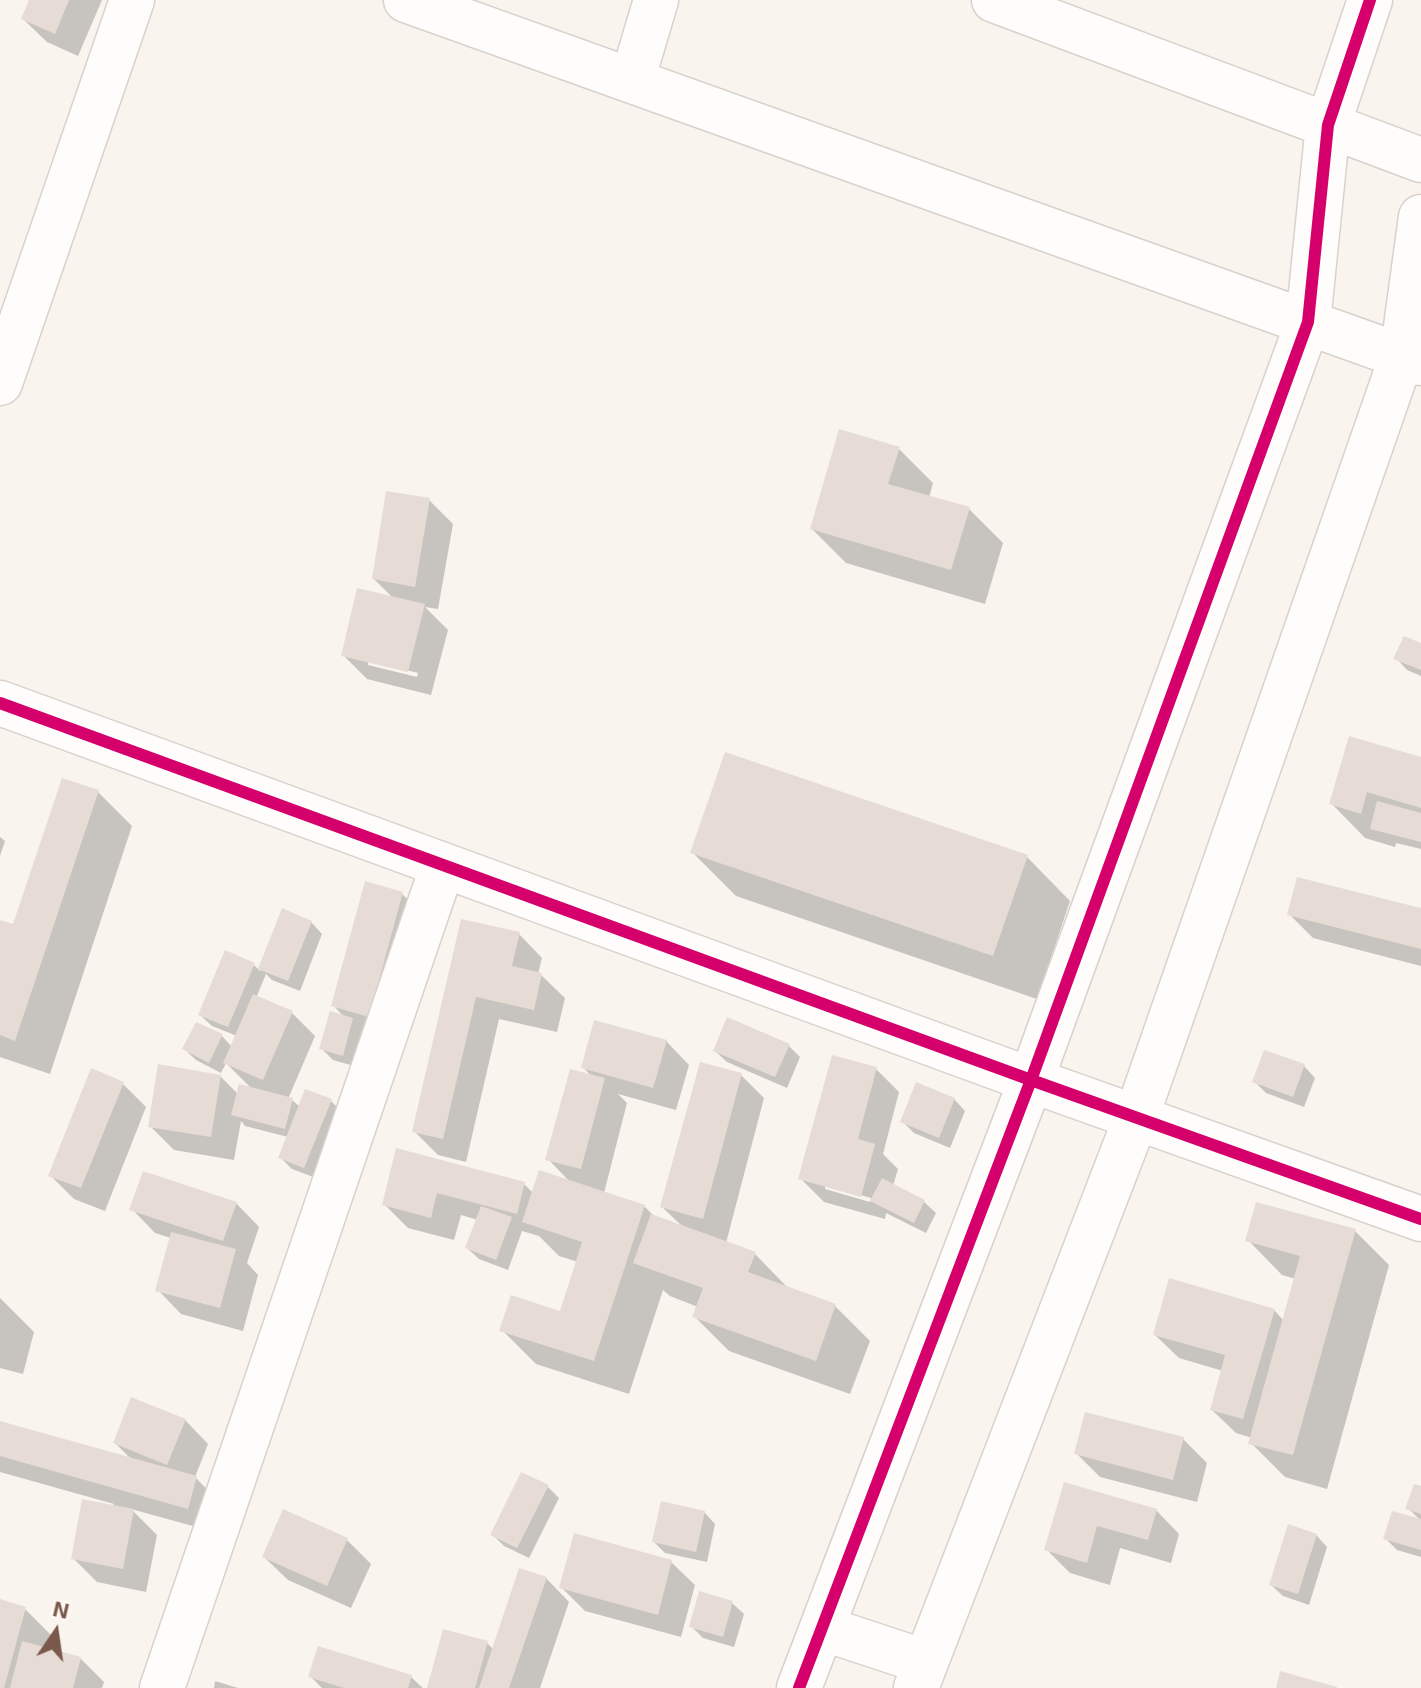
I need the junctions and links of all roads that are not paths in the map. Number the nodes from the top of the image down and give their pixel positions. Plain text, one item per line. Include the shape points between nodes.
1 (132, 0) edge
2 (406, 0) edge
3 (656, 0) edge
4 (994, 0) edge
5 (1370, 0) edge
6 (632, 81) junction
7 (1328, 125) junction
8 (1421, 160) edge
9 (1421, 217) edge
10 (1308, 322) junction
11 (1411, 359) edge
12 (0, 383) edge
13 (0, 703) edge
14 (443, 865) junction
15 (1031, 1080) junction
16 (1136, 1118) junction
17 (1421, 1219) edge
18 (822, 1628) junction
19 (920, 1675) edge
20 (162, 1688) edge
21 (799, 1688) edge

1 - 12 street
2 - 6 street
3 - 6 street
4 - 7 street
5 - 7 street
6 - 10 street
7 - 8 street
7 - 10 street
9 - 11 street
10 - 11 street
10 - 15 street
11 - 16 street
13 - 14 street
14 - 15 street
14 - 20 street
15 - 16 street
15 - 18 street
16 - 17 street
16 - 19 street
18 - 19 street
18 - 21 street

